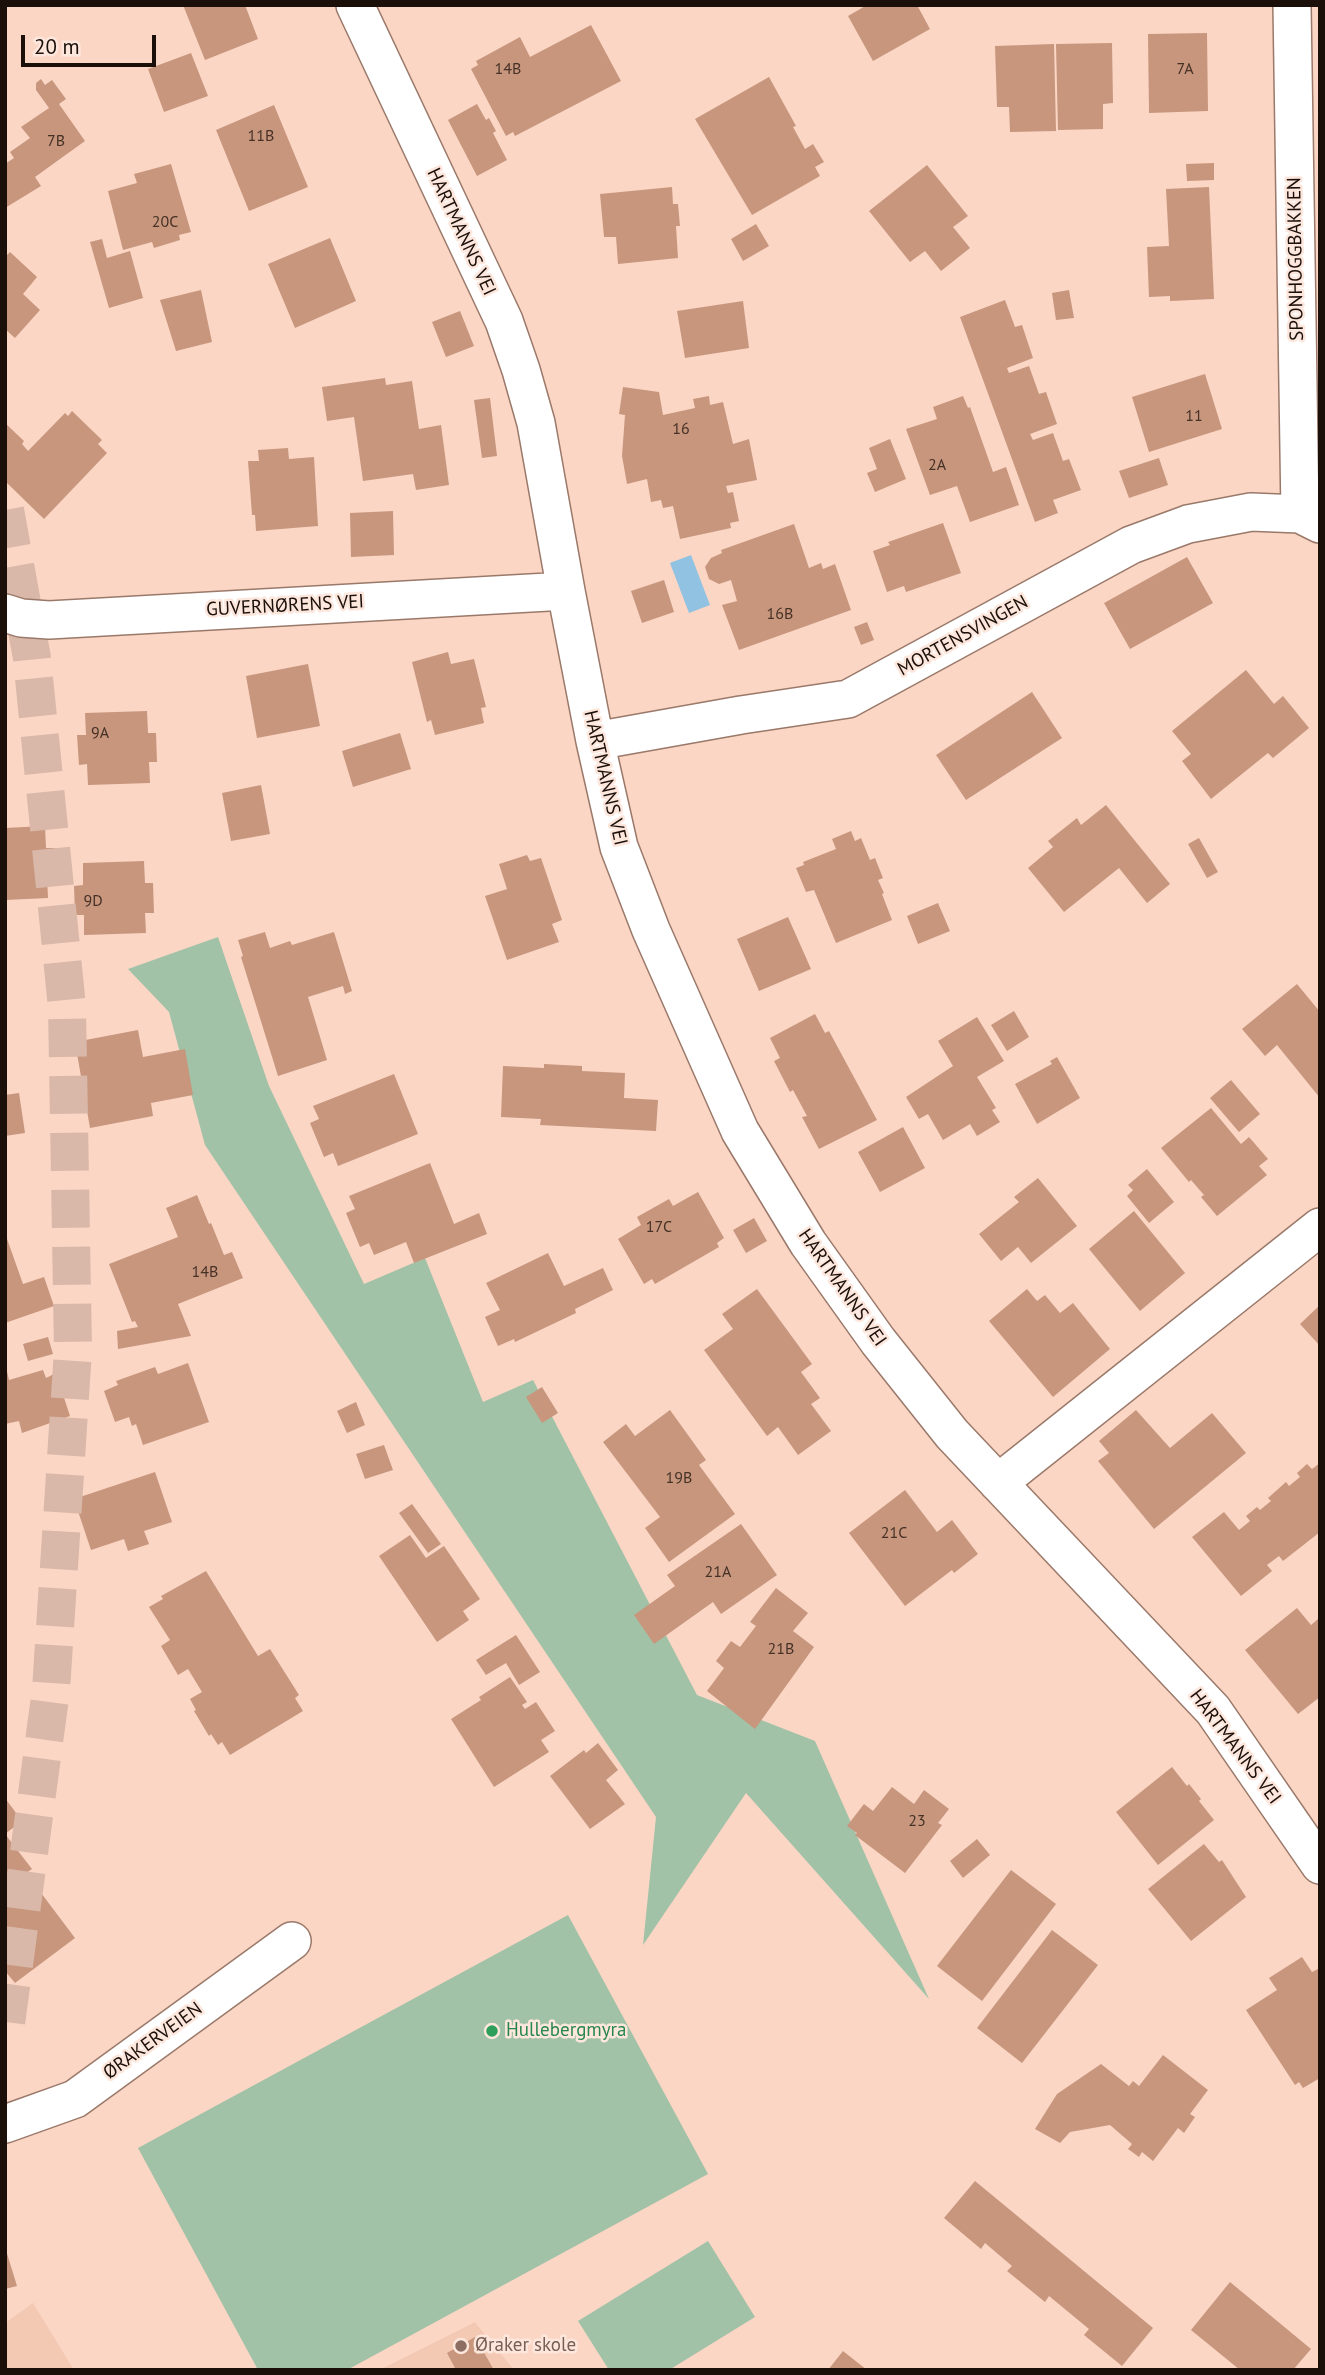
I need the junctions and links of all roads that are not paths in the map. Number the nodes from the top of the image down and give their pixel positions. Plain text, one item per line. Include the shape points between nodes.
1 (355, 5) edge
2 (1292, 5) edge
3 (1310, 519) edge
4 (566, 591) junction
5 (5, 613) edge
6 (595, 741) junction
7 (1320, 1227) edge
8 (998, 1483) junction
9 (1320, 1866) edge
10 (292, 1941) dead end
11 (5, 2124) edge

1 - 4 street, HARTMANNS VEI via 508,333 536,423
2 - 3 street, SPONHOGGBAKKEN
3 - 6 street, MORTENSVINGEN via 1251,512 1188,524 1130,545 848,699
4 - 5 street, GUVERNØRENS VEI via 49,620
4 - 6 street, HARTMANNS VEI
6 - 8 street, HARTMANNS VEI via 620,848 740,1131 808,1243 878,1341 952,1434
7 - 8 street
8 - 9 street, HARTMANNS VEI via 1213,1710
10 - 11 street, ØRAKERVEIEN via 75,2098

